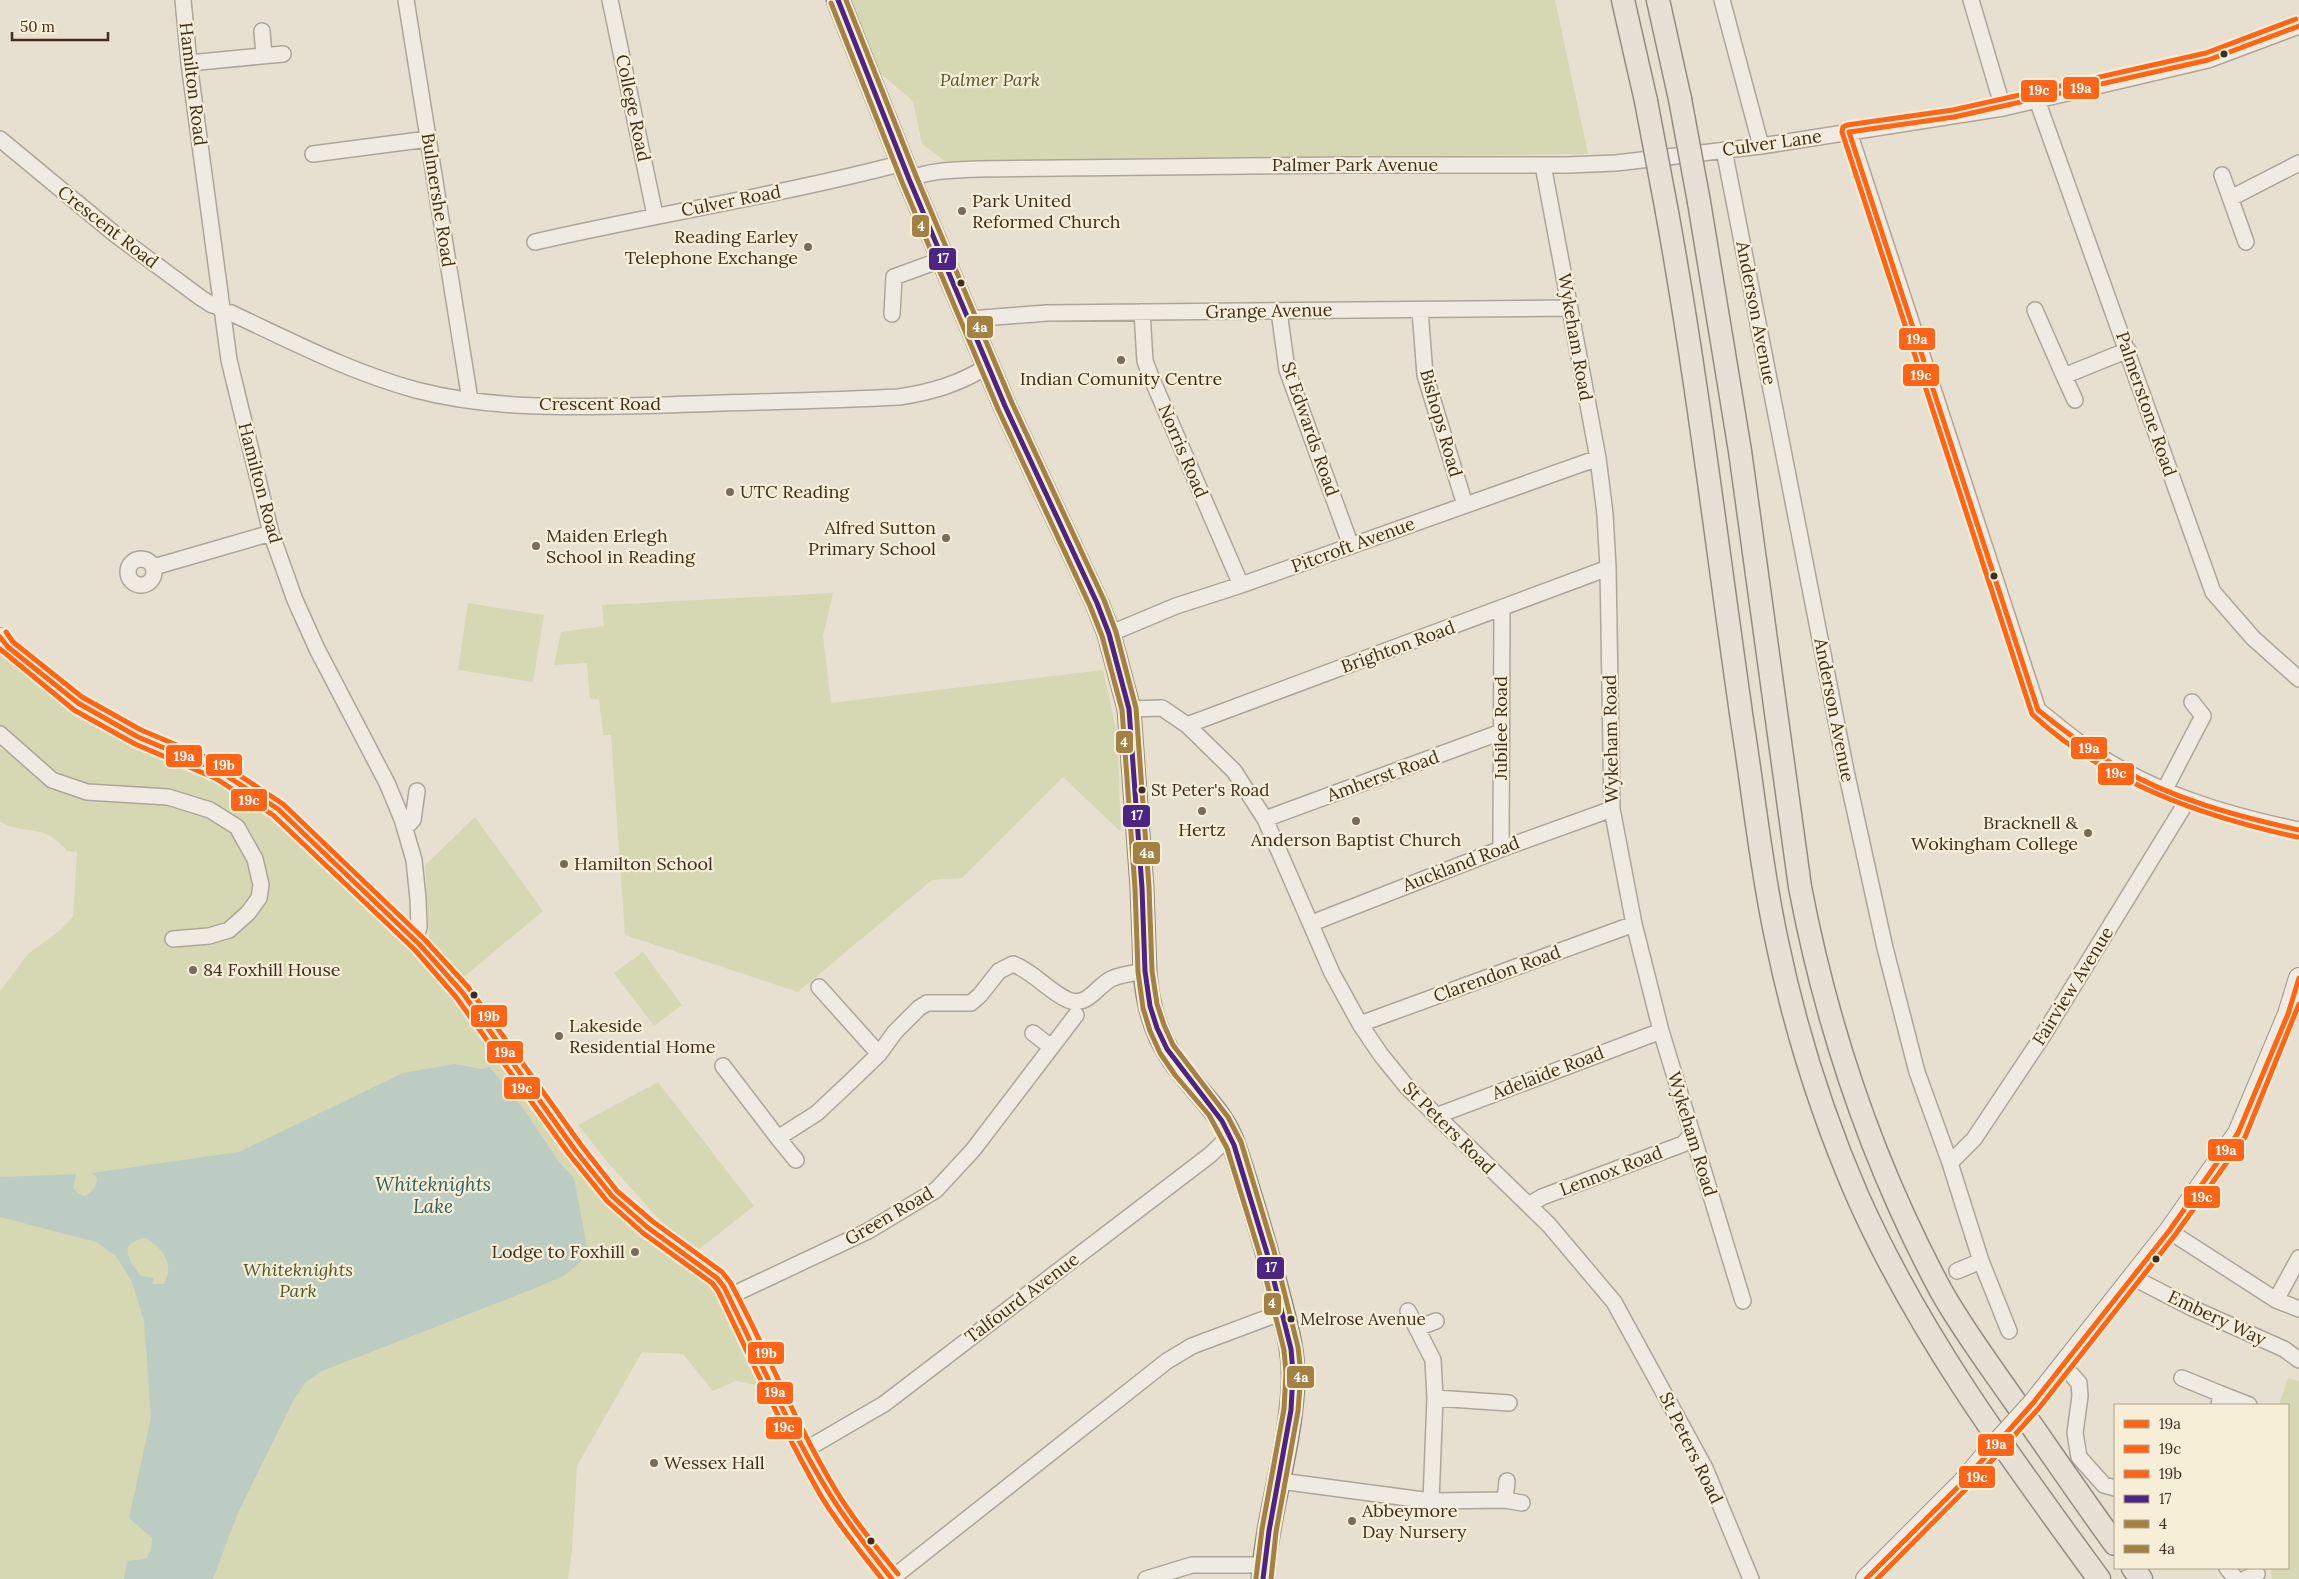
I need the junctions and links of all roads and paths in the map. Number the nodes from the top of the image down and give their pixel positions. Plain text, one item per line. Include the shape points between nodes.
1 (183, 0) edge
2 (406, 0) edge
3 (610, 0) edge
4 (838, 0) edge
5 (1623, 0) edge
6 (1658, 0) edge
7 (1722, 0) edge
8 (1971, 0) edge
9 (2299, 26) edge
10 (262, 31) dead end
11 (283, 54) dead end
12 (264, 56) junction
13 (189, 63) junction
14 (2037, 100) junction
15 (2003, 108) junction
16 (1849, 132) junction
17 (0, 139) edge
18 (428, 139) junction
19 (1761, 146) junction
20 (1724, 150) junction
21 (313, 154) dead end
22 (2299, 163) edge
23 (1538, 165) junction
24 (906, 171) junction
25 (2222, 174) dead end
26 (2231, 198) junction
27 (655, 215) junction
28 (535, 242) dead end
29 (2246, 242) dead end
30 (943, 259) junction
31 (1570, 308) junction
32 (222, 309) junction
33 (1279, 310) junction
34 (1420, 310) junction
35 (2035, 310) dead end
36 (1142, 312) junction
37 (892, 314) dead end
38 (968, 319) junction
39 (2128, 350) junction
40 (988, 366) junction
41 (2064, 376) junction
42 (470, 400) junction
43 (2075, 400) dead end
44 (1598, 458) junction
45 (1465, 505) junction
46 (271, 533) junction
47 (1351, 546) junction
48 (154, 567) dead end
49 (1608, 568) junction
50 (1241, 586) junction
51 (1502, 608) junction
52 (1109, 634) junction
53 (0, 638) edge
54 (2299, 679) edge
55 (2192, 702) dead end
56 (1130, 708) junction
57 (1187, 725) junction
58 (1501, 732) junction
59 (0, 734) edge
60 (417, 791) dead end
61 (2164, 791) junction
62 (2188, 801) junction
63 (1612, 809) junction
64 (1265, 819) junction
65 (405, 828) junction
66 (2299, 830) edge
67 (1501, 849) junction
68 (1312, 923) junction
69 (1634, 924) junction
70 (173, 939) dead end
71 (415, 940) junction
72 (1145, 970) junction
73 (2299, 978) edge
74 (819, 987) dead end
75 (1076, 1015) dead end
76 (1360, 1024) junction
77 (1661, 1031) junction
78 (1033, 1032) dead end
79 (1051, 1047) junction
80 (879, 1054) junction
81 (723, 1066) dead end
82 (1436, 1116) junction
83 (1691, 1135) junction
84 (1230, 1136) junction
85 (778, 1138) junction
86 (796, 1160) dead end
87 (1950, 1163) junction
88 (1529, 1206) junction
89 (2169, 1231) junction
90 (2299, 1258) edge
91 (1981, 1261) junction
92 (1957, 1270) dead end
93 (2134, 1278) junction
94 (730, 1296) junction
95 (2276, 1300) junction
96 (1743, 1301) dead end
97 (2299, 1309) edge
98 (1408, 1311) dead end
99 (1283, 1312) junction
100 (1436, 1321) dead end
101 (1417, 1328) junction
102 (2009, 1331) dead end
103 (2299, 1360) edge
104 (2063, 1365) junction
105 (2182, 1378) dead end
106 (1435, 1398) junction
107 (2220, 1400) edge
108 (1509, 1403) dead end
109 (2243, 1404) edge
110 (805, 1450) junction
111 (1280, 1481) junction
112 (1506, 1481) dead end
113 (2114, 1488) edge
114 (1505, 1500) junction
115 (1431, 1501) junction
116 (1522, 1503) dead end
117 (2114, 1543) edge
118 (2228, 1569) edge
119 (1263, 1572) edge
120 (892, 1579) edge
121 (1146, 1579) edge
122 (1750, 1579) edge
123 (1866, 1579) edge
124 (2099, 1579) edge
125 (2236, 1579) edge

1 - 13 street, Hamilton Road
2 - 18 street, Bulmershe Road
3 - 27 street, College Road
4 - 24 main road
5 - 124 main road, bridge via 1667,212 1699,402 1767,890 1787,986 1810,1068 1858,1196 1929,1334 2008,1454
6 - 117 main road, bridge via 1699,202 1740,452 1800,887 1831,1021 1880,1162 1941,1290
7 - 19 street
8 - 15 street
9 - 14 street, Culver Lane via 2208,60
10 - 12 street
11 - 12 street
12 - 13 street
13 - 32 street, Hamilton Road
14 - 15 street, Culver Lane
14 - 39 street, Palmerstone Road
15 - 16 street, Culver Lane
16 - 19 street, Culver Lane
16 - 61 street via 2038,710 2093,752
17 - 32 street, Crescent Road via 116,235 201,298
18 - 21 street
18 - 42 street, Bulmershe Road
19 - 20 street, Culver Lane
20 - 23 street, Culver Lane via 1616,163
20 - 87 street, Anderson Avenue via 1844,762 1885,948 1917,1072
22 - 26 street
23 - 24 street, Palmer Park Avenue
23 - 31 street, Wykeham Road via 1548,186
24 - 27 street, Culver Road
24 - 30 main road
25 - 26 street
26 - 29 street
27 - 28 street, Culver Road
30 - 37 street via 894,277
30 - 38 main road
31 - 34 street, Grange Avenue
31 - 44 street, Wykeham Road
32 - 42 street, Crescent Road via 324,358 416,390
32 - 46 street, Hamilton Road via 229,360
33 - 34 street, Grange Avenue
33 - 36 street, Grange Avenue
33 - 47 street, St Edwards Road via 1288,370
34 - 45 street, Bishops Road via 1425,375
35 - 41 street
36 - 38 street, Grange Avenue
36 - 50 street, Norris Road via 1146,361 1151,376
38 - 40 main road
39 - 41 street
39 - 54 street, Palmerstone Road via 2213,592 2253,638
40 - 42 street, Crescent Road via 970,378 944,388 899,397 613,406 503,404
40 - 52 main road
41 - 43 street
44 - 45 street, Pitcroft Avenue
44 - 49 street, Wykeham Road
45 - 47 street, Pitcroft Avenue
46 - 48 street
46 - 65 street, Hamilton Road via 317,649 387,783
47 - 50 street, Pitcroft Avenue
49 - 51 street, Brighton Road
49 - 63 street, Wykeham Road
50 - 52 street, Pitcroft Avenue via 1176,606
51 - 57 street, Brighton Road
51 - 58 street, Jubilee Road
52 - 56 main road
53 - 71 street via 78,703 138,737 219,771 278,809
55 - 61 street via 2202,716
56 - 57 street, St Peters Road via 1162,708
56 - 72 main road
57 - 64 street, St Peters Road via 1234,772
58 - 64 street, Amherst Road
58 - 67 street, Jubilee Road
59 - 70 street via 52,780 87,792 168,797 210,810 237,827 255,859 261,885 258,898 248,913 228,930 208,936
60 - 65 street via 413,820
61 - 62 street
62 - 66 street via 2242,818
62 - 87 street, Fairview Avenue via 2042,1037 1974,1139
63 - 67 street, Auckland Road
63 - 69 street, Wykeham Road
64 - 68 street, St Peters Road
65 - 71 street, Hamilton Road via 414,860 418,899 419,927
67 - 68 street, Auckland Road
68 - 76 street, St Peters Road via 1332,973
69 - 76 street, Clarendon Road
69 - 77 street, Wykeham Road
71 - 94 street via 462,992 612,1196 647,1227 718,1278
72 - 80 street via 1111,979 1091,998 1080,1001 1069,1000 1013,964 998,971 970,1003 927,1003 919,1008
72 - 84 main road via 1146,991 1166,1048 1212,1105
73 - 89 main road via 2288,1014 2238,1133
74 - 80 street
75 - 79 street, Green Road
76 - 82 street, St Peters Road via 1407,1087
77 - 82 street, Adelaide Road
77 - 83 street, Wykeham Road
78 - 79 street
79 - 94 street, Green Road via 973,1150 936,1190 868,1231
80 - 85 street via 817,1113
81 - 85 street
82 - 88 street, St Peters Road
83 - 88 street, Lennox Road via 1683,1144 1542,1197
83 - 96 street, Wykeham Road
84 - 99 main road
84 - 110 street, Talfourd Avenue via 1210,1155 884,1404
85 - 86 street
87 - 91 street, Anderson Avenue
88 - 122 street, St Peters Road via 1614,1302 1705,1468
89 - 93 main road
89 - 95 street
90 - 95 street
91 - 92 street
91 - 102 street, Anderson Avenue
93 - 103 street, Embery Way via 2284,1349
93 - 104 main road
94 - 110 street
95 - 97 street
98 - 101 street
99 - 111 main road via 1294,1371 1291,1418
99 - 120 street via 1192,1346 1167,1361
100 - 101 street
101 - 106 street via 1433,1360
104 - 113 street via 2079,1383 2075,1433 2079,1457 2104,1485
104 - 123 main road, bridge via 1962,1482
105 - 107 street
106 - 108 street
106 - 115 street
107 - 109 street
110 - 120 street via 852,1529
111 - 115 street
111 - 119 main road
112 - 114 street
114 - 115 street
114 - 116 street
118 - 125 street
119 - 121 street via 1192,1565

